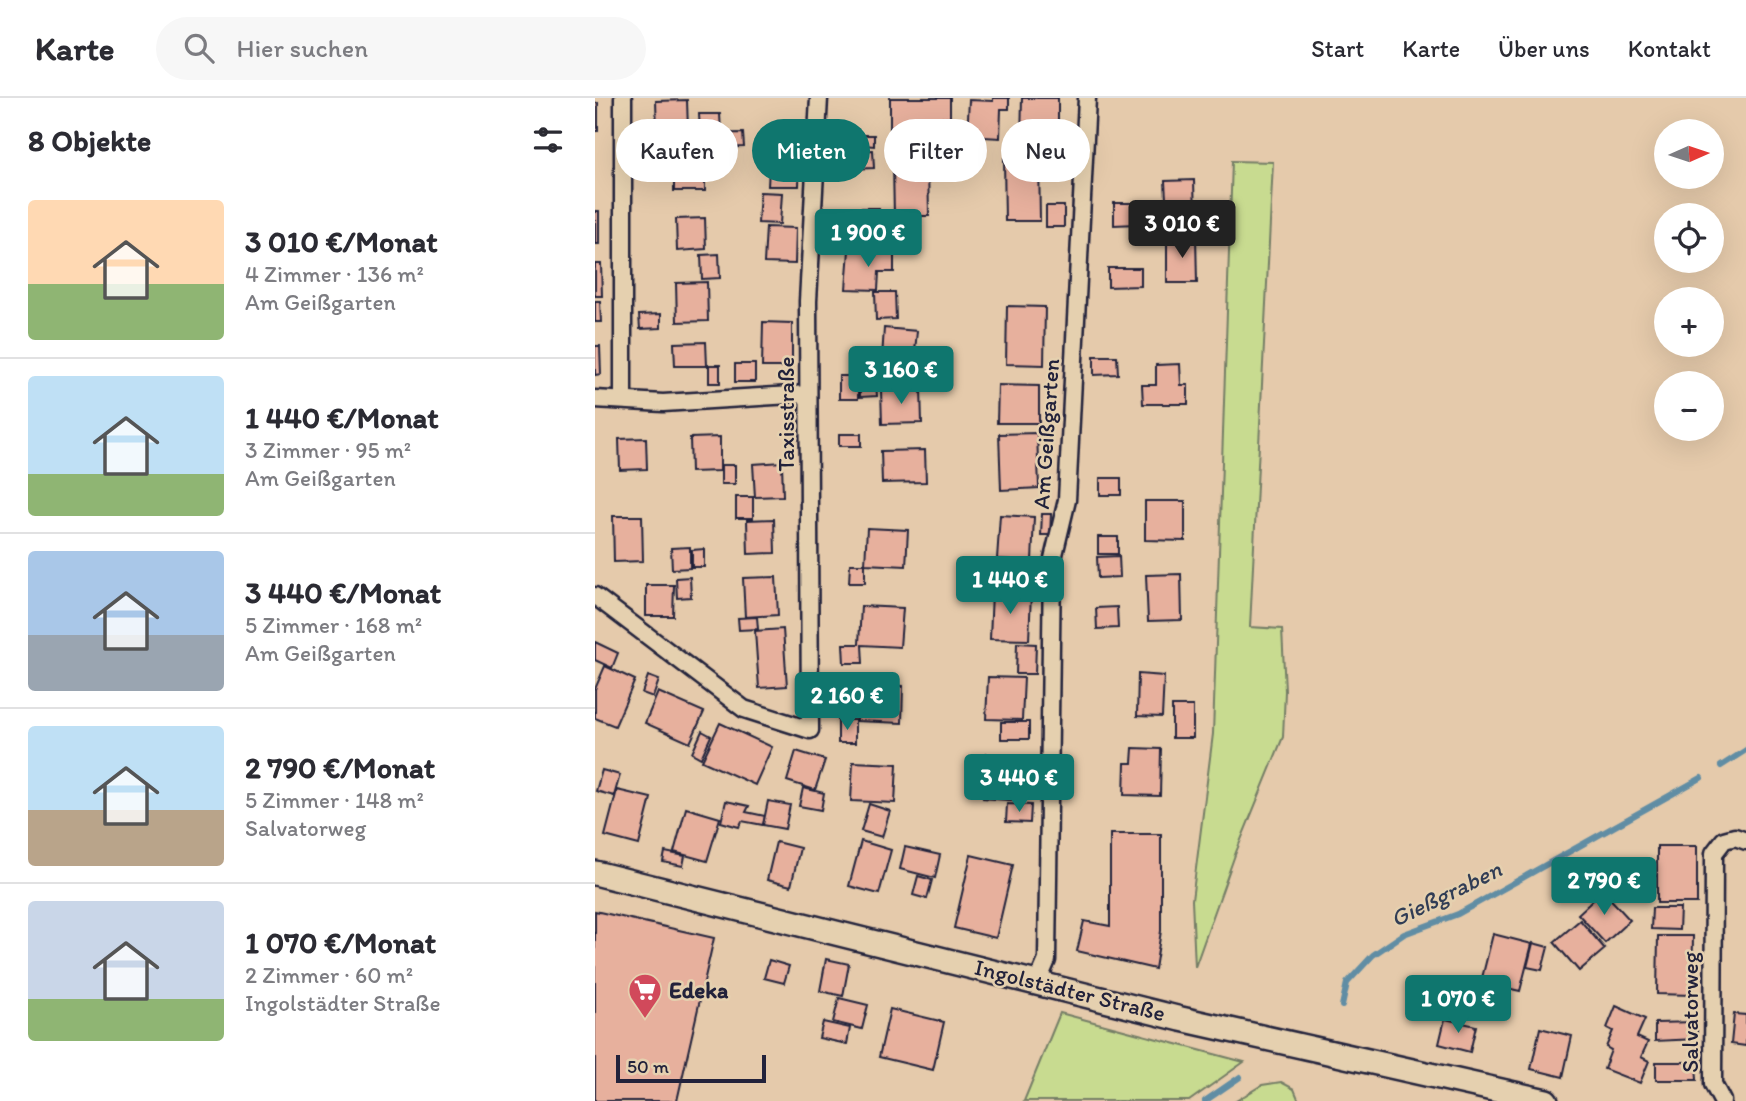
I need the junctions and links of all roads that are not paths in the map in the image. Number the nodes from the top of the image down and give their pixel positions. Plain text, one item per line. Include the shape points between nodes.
1 (623, 98) edge
2 (819, 98) edge
3 (1087, 98) edge
4 (808, 394) junction
5 (595, 399) edge
6 (623, 400) junction
7 (595, 596) edge
8 (1746, 841) edge
9 (595, 873) edge
10 (1038, 981) junction
11 (1546, 1101) edge
12 (1721, 1101) edge

1 - 6 street
2 - 4 street, Taxisstraße
3 - 10 street, Am Geißgarten via 1067,500 1052,563 1047,960
4 - 6 street via 663,403
4 - 7 street, Taxisstraße via 810,730 744,709
5 - 6 street
8 - 12 street, Salvatorweg via 1724,840 1714,852 1713,1084
9 - 10 main road, Ingolstädter Straße
10 - 11 main road, Ingolstädter Straße

